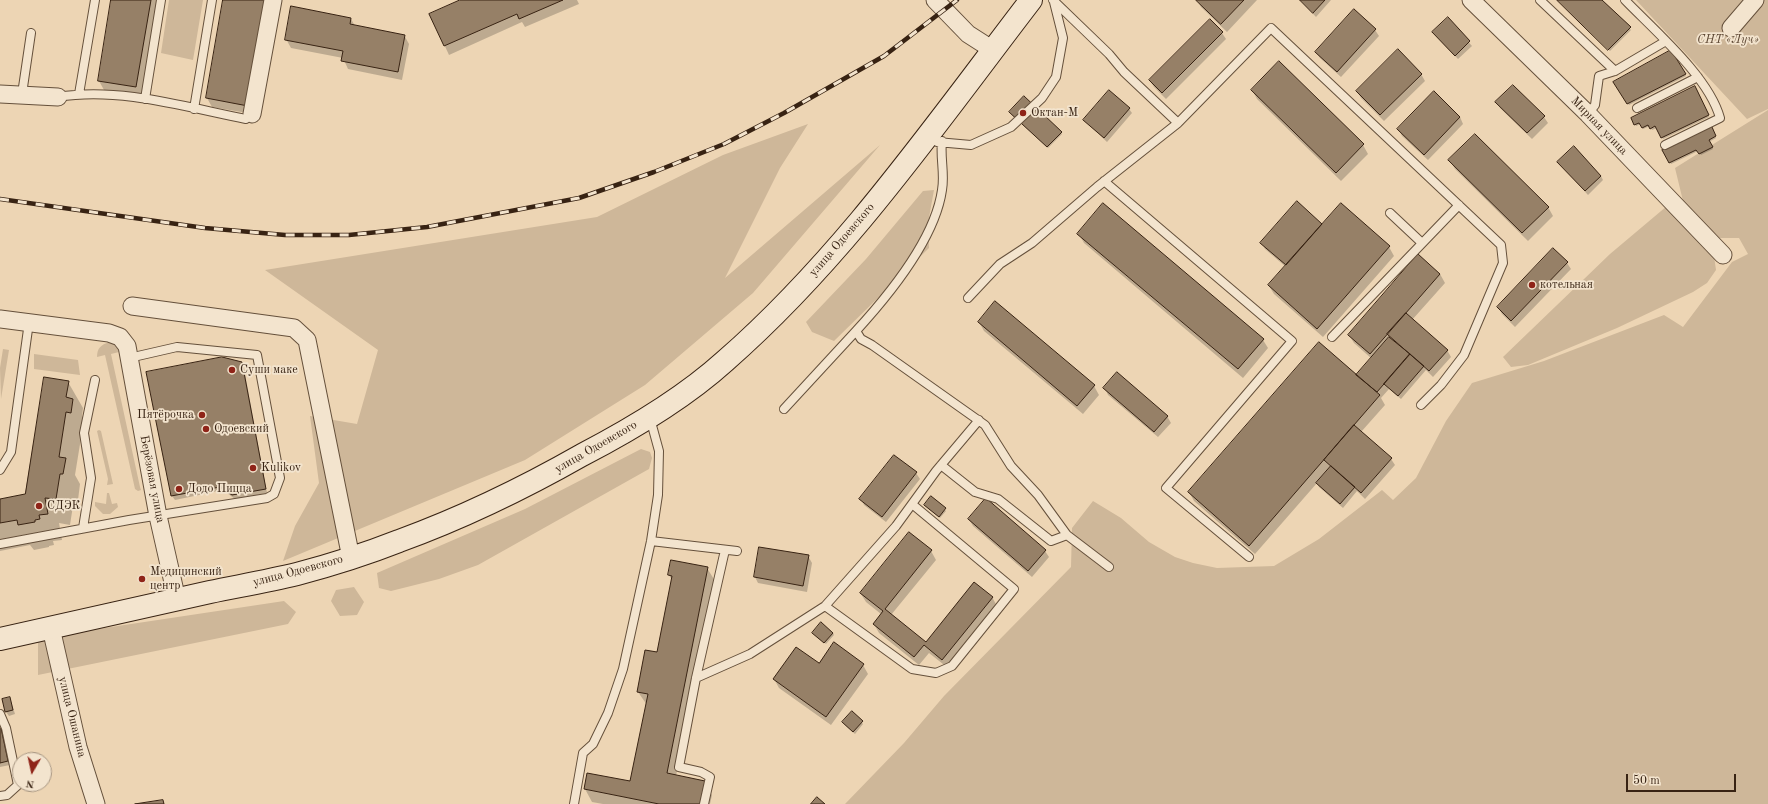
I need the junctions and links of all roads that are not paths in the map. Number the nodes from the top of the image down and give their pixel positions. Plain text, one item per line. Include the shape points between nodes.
1 (95, 0) edge
2 (161, 0) edge
3 (212, 0) edge
4 (273, 0) edge
5 (935, 0) edge
6 (1031, 0) edge
7 (1053, 0) edge
8 (1471, 0) edge
9 (1540, 0) edge
10 (1625, 0) edge
11 (1755, 0) edge
12 (1731, 28) dead end
13 (31, 34) dead end
14 (1666, 42) junction
15 (993, 50) junction
16 (1615, 71) junction
17 (1698, 77) junction
18 (0, 94) edge
19 (22, 94) junction
20 (79, 94) junction
21 (58, 97) joint
22 (145, 99) junction
23 (1637, 108) dead end
24 (194, 109) junction
25 (252, 114) joint
26 (1588, 114) junction
27 (1178, 123) junction
28 (932, 143) junction
29 (1665, 145) dead end
30 (1104, 181) junction
31 (1459, 205) junction
32 (1390, 214) dead end
33 (1422, 243) junction
34 (1723, 255) dead end
35 (968, 298) dead end
36 (132, 306) dead end
37 (0, 319) edge
38 (29, 322) junction
39 (856, 331) junction
40 (1332, 337) dead end
41 (129, 358) junction
42 (95, 380) dead end
43 (1421, 405) dead end
44 (784, 409) dead end
45 (649, 416) junction
46 (979, 420) junction
47 (941, 465) junction
48 (0, 470) edge
49 (912, 504) junction
50 (158, 516) junction
51 (83, 528) junction
52 (1067, 535) junction
53 (651, 541) junction
54 (0, 544) edge
55 (726, 550) junction
56 (737, 551) dead end
57 (1249, 557) dead end
58 (350, 558) junction
59 (1109, 567) dead end
60 (177, 600) junction
61 (825, 606) junction
62 (51, 628) junction
63 (0, 639) edge
64 (696, 678) junction
65 (0, 714) edge
66 (0, 796) edge
67 (96, 804) edge
68 (574, 804) edge
69 (704, 804) edge

1 - 20 lane
2 - 22 lane
3 - 24 lane
4 - 25 street
5 - 15 street via 968,34
6 - 15 street, улица Одоевского
7 - 27 lane
7 - 28 lane via 1063,38 1056,76 1042,98 1011,127 971,145
8 - 26 street, Мирная улица
9 - 16 lane
10 - 14 lane
11 - 12 street
13 - 19 lane
14 - 16 lane
14 - 17 lane
15 - 28 street, улица Одоевского
16 - 26 lane via 1600,76 1595,105
17 - 23 lane
17 - 29 lane via 1717,107 1720,118
18 - 19 street
19 - 21 street
20 - 21 lane
20 - 22 lane
22 - 24 lane
24 - 25 lane via 246,118
26 - 34 street, Мирная улица
27 - 30 lane
27 - 31 lane via 1271,28
28 - 39 lane via 940,159 944,177 934,221 918,251 878,307
28 - 45 street, улица Одоевского via 757,332 722,364
30 - 35 lane via 1032,242 1000,264
30 - 57 lane via 1292,341 1166,488
31 - 33 lane
31 - 43 lane via 1501,245 1503,263 1464,355 1441,385
32 - 33 lane
33 - 40 lane
36 - 58 street via 294,328 307,340
37 - 38 street, Берёзовая улица
38 - 41 street, Берёзовая улица via 102,332 120,337 127,346
38 - 48 lane via 11,452
39 - 44 lane
39 - 46 lane via 861,339
41 - 50 street, Берёзовая улица
41 - 50 lane via 176,347 257,356 280,478 274,494 267,498
42 - 51 lane via 84,434 91,478
45 - 53 lane via 659,451 658,495
45 - 58 street, улица Одоевского via 555,470 484,505 400,541
46 - 47 lane
46 - 52 lane via 985,425 1011,466 1038,495
47 - 49 lane
47 - 52 lane via 975,492 998,499 1051,541
49 - 61 lane via 896,526
49 - 61 lane via 1014,589 952,666 936,673 912,669
50 - 51 lane
50 - 60 street, Берёзовая улица
51 - 54 lane
52 - 59 lane
53 - 55 lane
53 - 68 lane via 623,669 605,720 593,744 584,753
55 - 56 lane
55 - 64 lane
58 - 60 street, улица Одоевского via 295,574
60 - 62 street, улица Одоевского
61 - 64 lane via 750,654
62 - 63 street, улица Одоевского
62 - 67 street, улица Ошанина via 78,747
64 - 69 lane via 679,767 710,777
65 - 66 lane via 6,728 18,785 7,795

